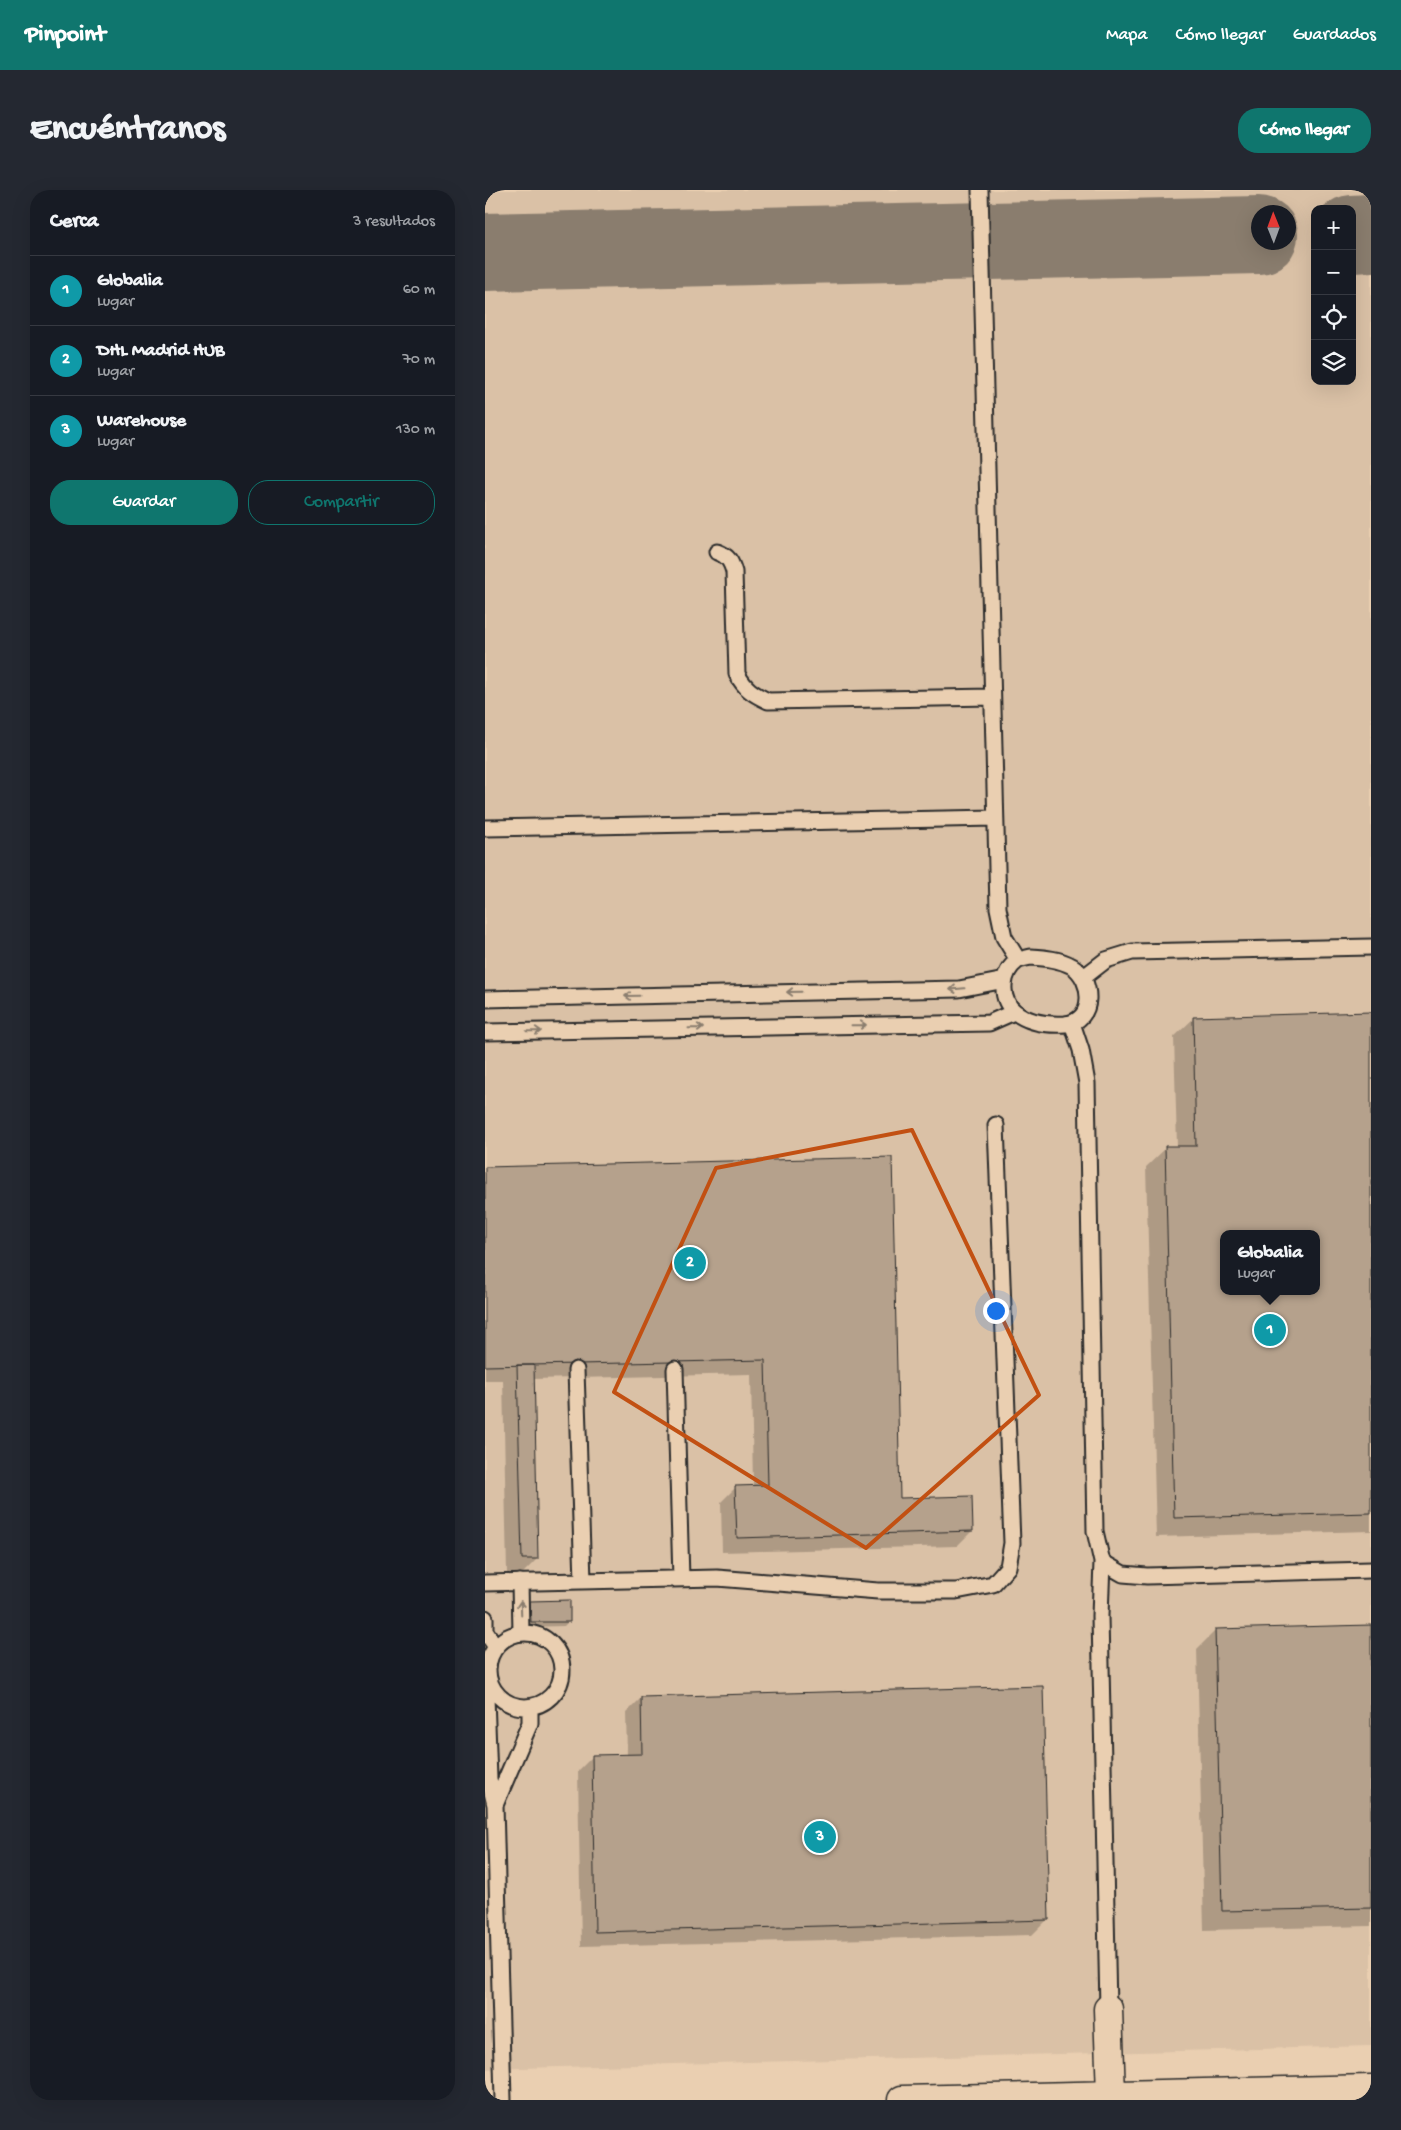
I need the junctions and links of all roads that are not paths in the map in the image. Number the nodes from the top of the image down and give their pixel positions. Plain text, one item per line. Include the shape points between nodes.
1 (979, 190) edge
2 (717, 552) dead end
3 (992, 697) junction
4 (995, 818) junction
5 (485, 828) edge
6 (1371, 947) edge
7 (1018, 960) junction
8 (1084, 977) junction
9 (1005, 980) junction
10 (485, 999) edge
11 (1014, 1012) junction
12 (1072, 1023) junction
13 (485, 1032) edge
14 (996, 1125) dead end
15 (675, 1369) dead end
16 (576, 1370) dead end
17 (1101, 1562) junction
18 (1371, 1570) edge
19 (681, 1579) junction
20 (583, 1581) junction
21 (520, 1582) junction
22 (485, 1583) edge
23 (485, 1618) edge
24 (521, 1633) junction
25 (497, 1647) junction
26 (492, 1687) junction
27 (530, 1707) junction
28 (495, 1805) junction
29 (1108, 2009) joint
30 (1371, 2089) edge
31 (1111, 2095) junction
32 (503, 2100) edge
33 (902, 2100) edge

1 - 3 lane
2 - 3 lane via 732,563 737,674 751,694 768,701
3 - 4 lane
4 - 5 lane
4 - 7 lane via 998,908 1004,937
6 - 8 lane via 1133,952 1106,960
7 - 8 lane via 1052,958 1072,966
7 - 9 lane via 1009,969
8 - 12 lane via 1088,1005 1081,1017
9 -> 10 lane via 959,989
9 - 11 lane via 1004,991
11 - 12 lane via 1046,1024
13 -> 11 lane via 989,1022
12 - 17 lane via 1087,1083 1095,1531
14 - 19 lane via 1011,1533 1008,1567 993,1584 956,1591 878,1591 717,1578
15 - 19 lane
16 - 20 lane
17 - 18 lane via 1123,1574 1147,1576
17 - 29 lane
19 - 20 lane
20 - 21 lane
21 - 22 lane
24 -> 21 lane
23 - 25 lane via 485,1631
24 - 25 lane
24 - 27 lane via 536,1635 548,1642 557,1652 562,1666 561,1680 555,1693
25 - 26 lane via 489,1659
26 - 27 lane via 501,1699 515,1706
26 - 28 lane via 486,1698 489,1779
27 - 28 lane via 530,1723
28 - 32 lane
29 - 31 street
30 - 31 street
31 - 33 street

